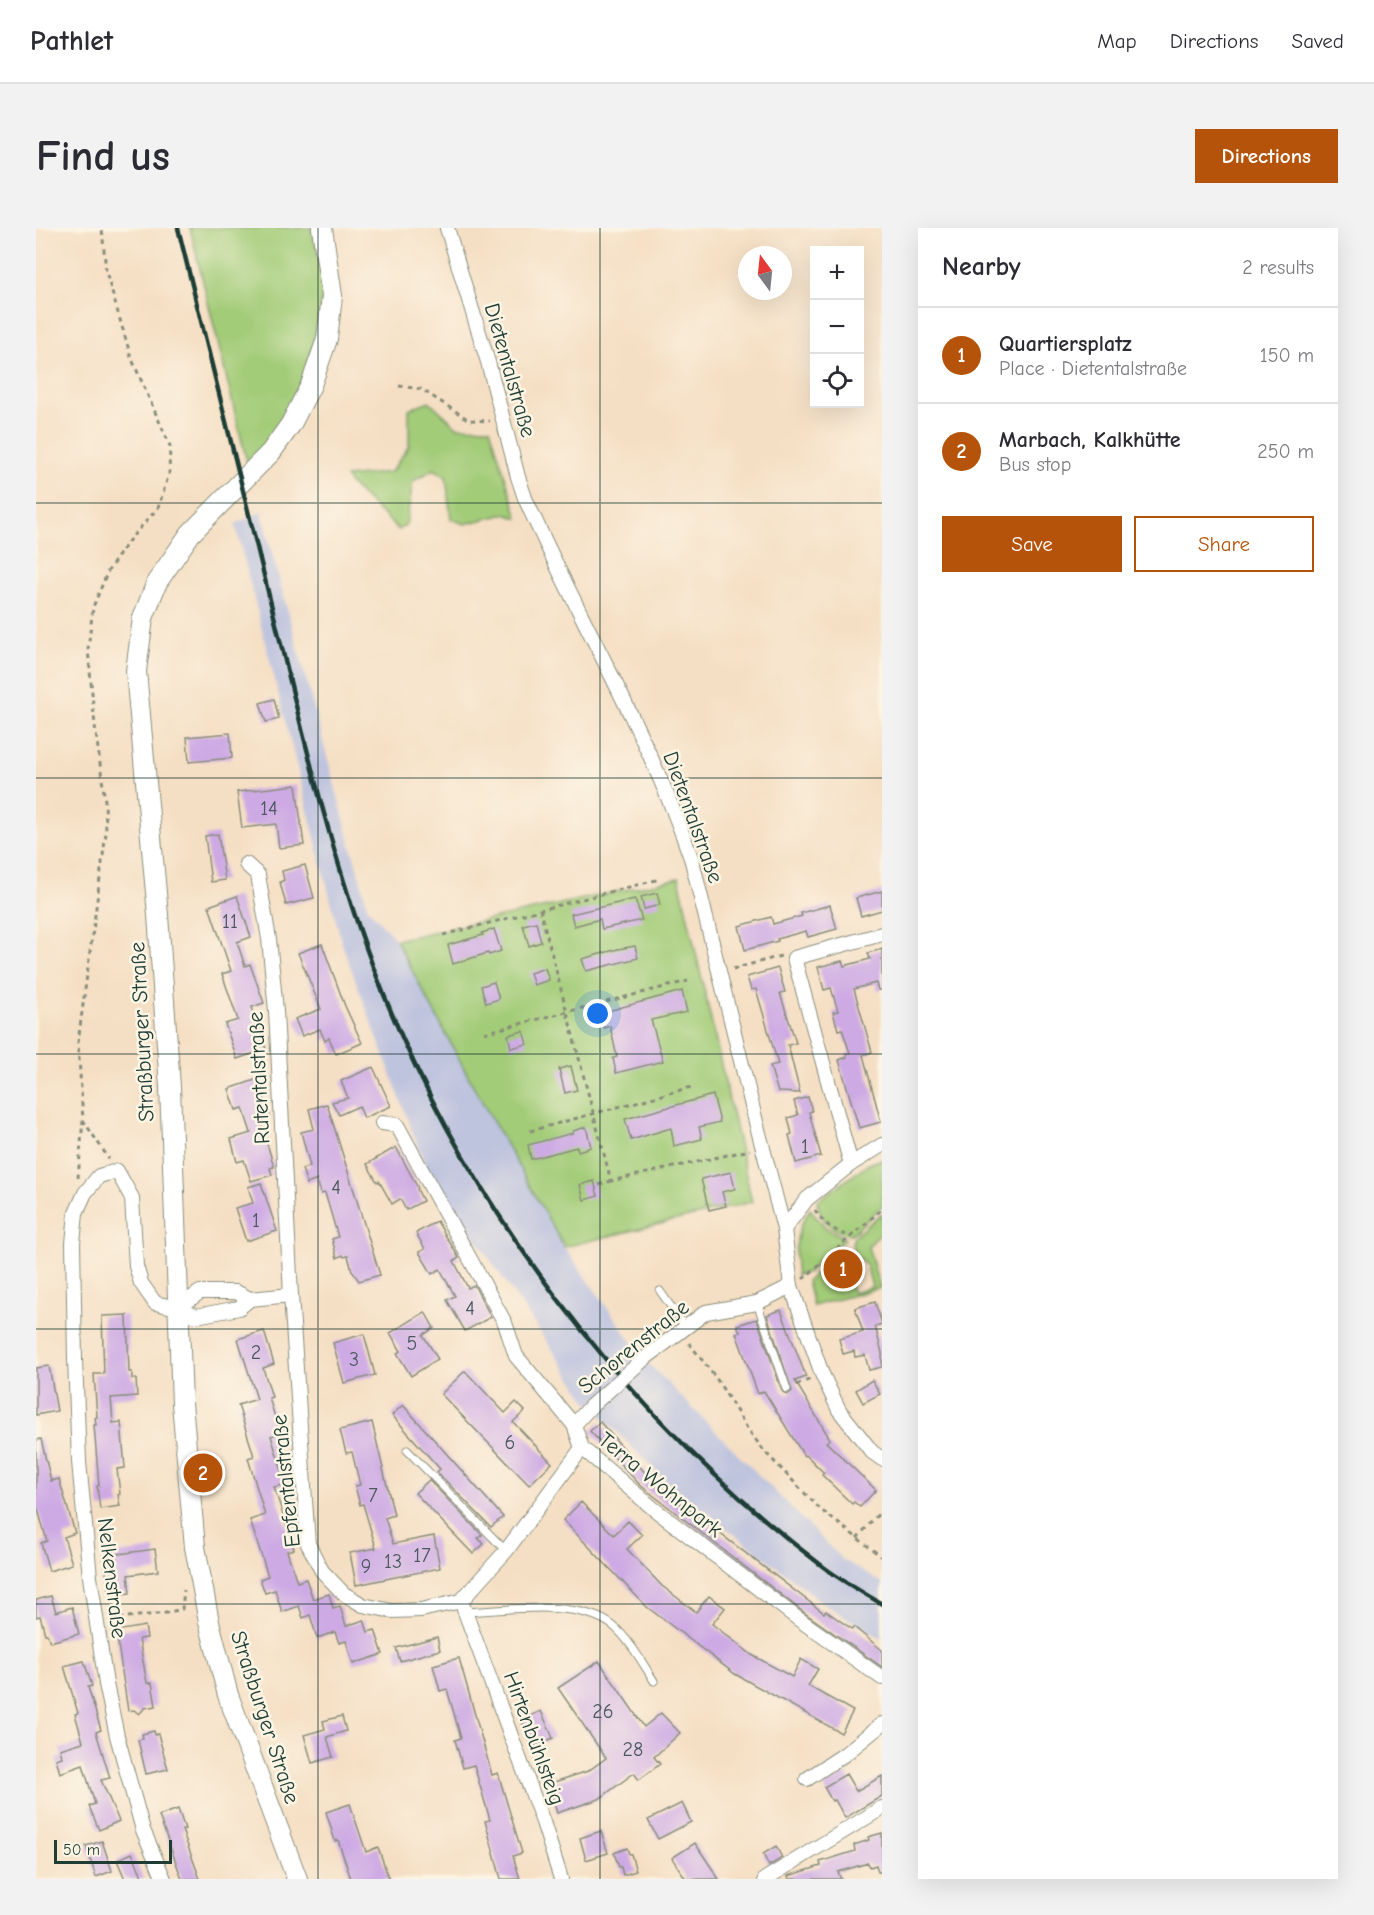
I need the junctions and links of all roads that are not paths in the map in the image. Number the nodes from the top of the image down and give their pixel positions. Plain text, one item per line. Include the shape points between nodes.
1 (322, 228) edge
2 (447, 228) edge
3 (246, 864) dead end
4 (882, 934) edge
5 (382, 1123) dead end
6 (882, 1145) edge
7 (851, 1164) junction
8 (784, 1229) junction
9 (791, 1286) junction
10 (660, 1291) dead end
11 (291, 1295) junction
12 (250, 1299) junction
13 (757, 1303) junction
14 (178, 1308) junction
15 (683, 1330) junction
16 (788, 1389) road end
17 (573, 1425) junction
18 (582, 1448) junction
19 (407, 1450) dead end
20 (882, 1459) edge
21 (506, 1551) junction
22 (464, 1607) junction
23 (882, 1678) edge
24 (654, 1681) dead end
25 (882, 1724) edge
26 (807, 1779) dead end
27 (882, 1808) edge
28 (164, 1879) edge
29 (297, 1879) edge
30 (561, 1879) edge
31 (765, 1879) edge

1 - 14 main road, Straßburger Straße via 332,296 327,339 311,385 271,452 190,534 157,582 143,618 137,660 170,1087
2 - 8 street, Dietentalstraße via 525,498 650,754 682,831
3 - 11 street, Rutentalstraße via 258,875 269,939
4 - 7 street via 794,958
5 - 17 street, Terra Wohnpark via 397,1125 505,1323 516,1356
6 - 7 street
7 - 8 street via 807,1199
8 - 9 street, Dietentalstraße
9 - 13 street, Schorenstraße
9 - 20 street, Dietentalstraße via 839,1410
10 - 15 lane
11 - 12 street
11 - 22 street, Epfentalstraße via 308,1544 322,1572 344,1594 363,1605 392,1611
12 - 14 street via 239,1308 196,1316
12 - 14 street via 236,1292 200,1292
13 - 15 street, Schorenstraße via 706,1312
13 - 16 lane
14 - 28 street, Nelkenstraße via 155,1303 141,1283 136,1266 132,1198 117,1171 99,1176 76,1213 73,1243 79,1462 106,1684 143,1830
14 - 29 main road, Straßburger Straße via 195,1547 209,1622 228,1695
15 - 17 street, Schorenstraße, bridge via 644,1359
17 - 18 street, Terra Wohnpark
18 - 21 street
18 - 23 street, Terra Wohnpark via 654,1509
19 - 21 lane
21 - 22 street
22 - 24 lane via 585,1612 613,1625
22 - 30 street, Hirtenbühlsteig
25 - 26 street
27 - 31 street

